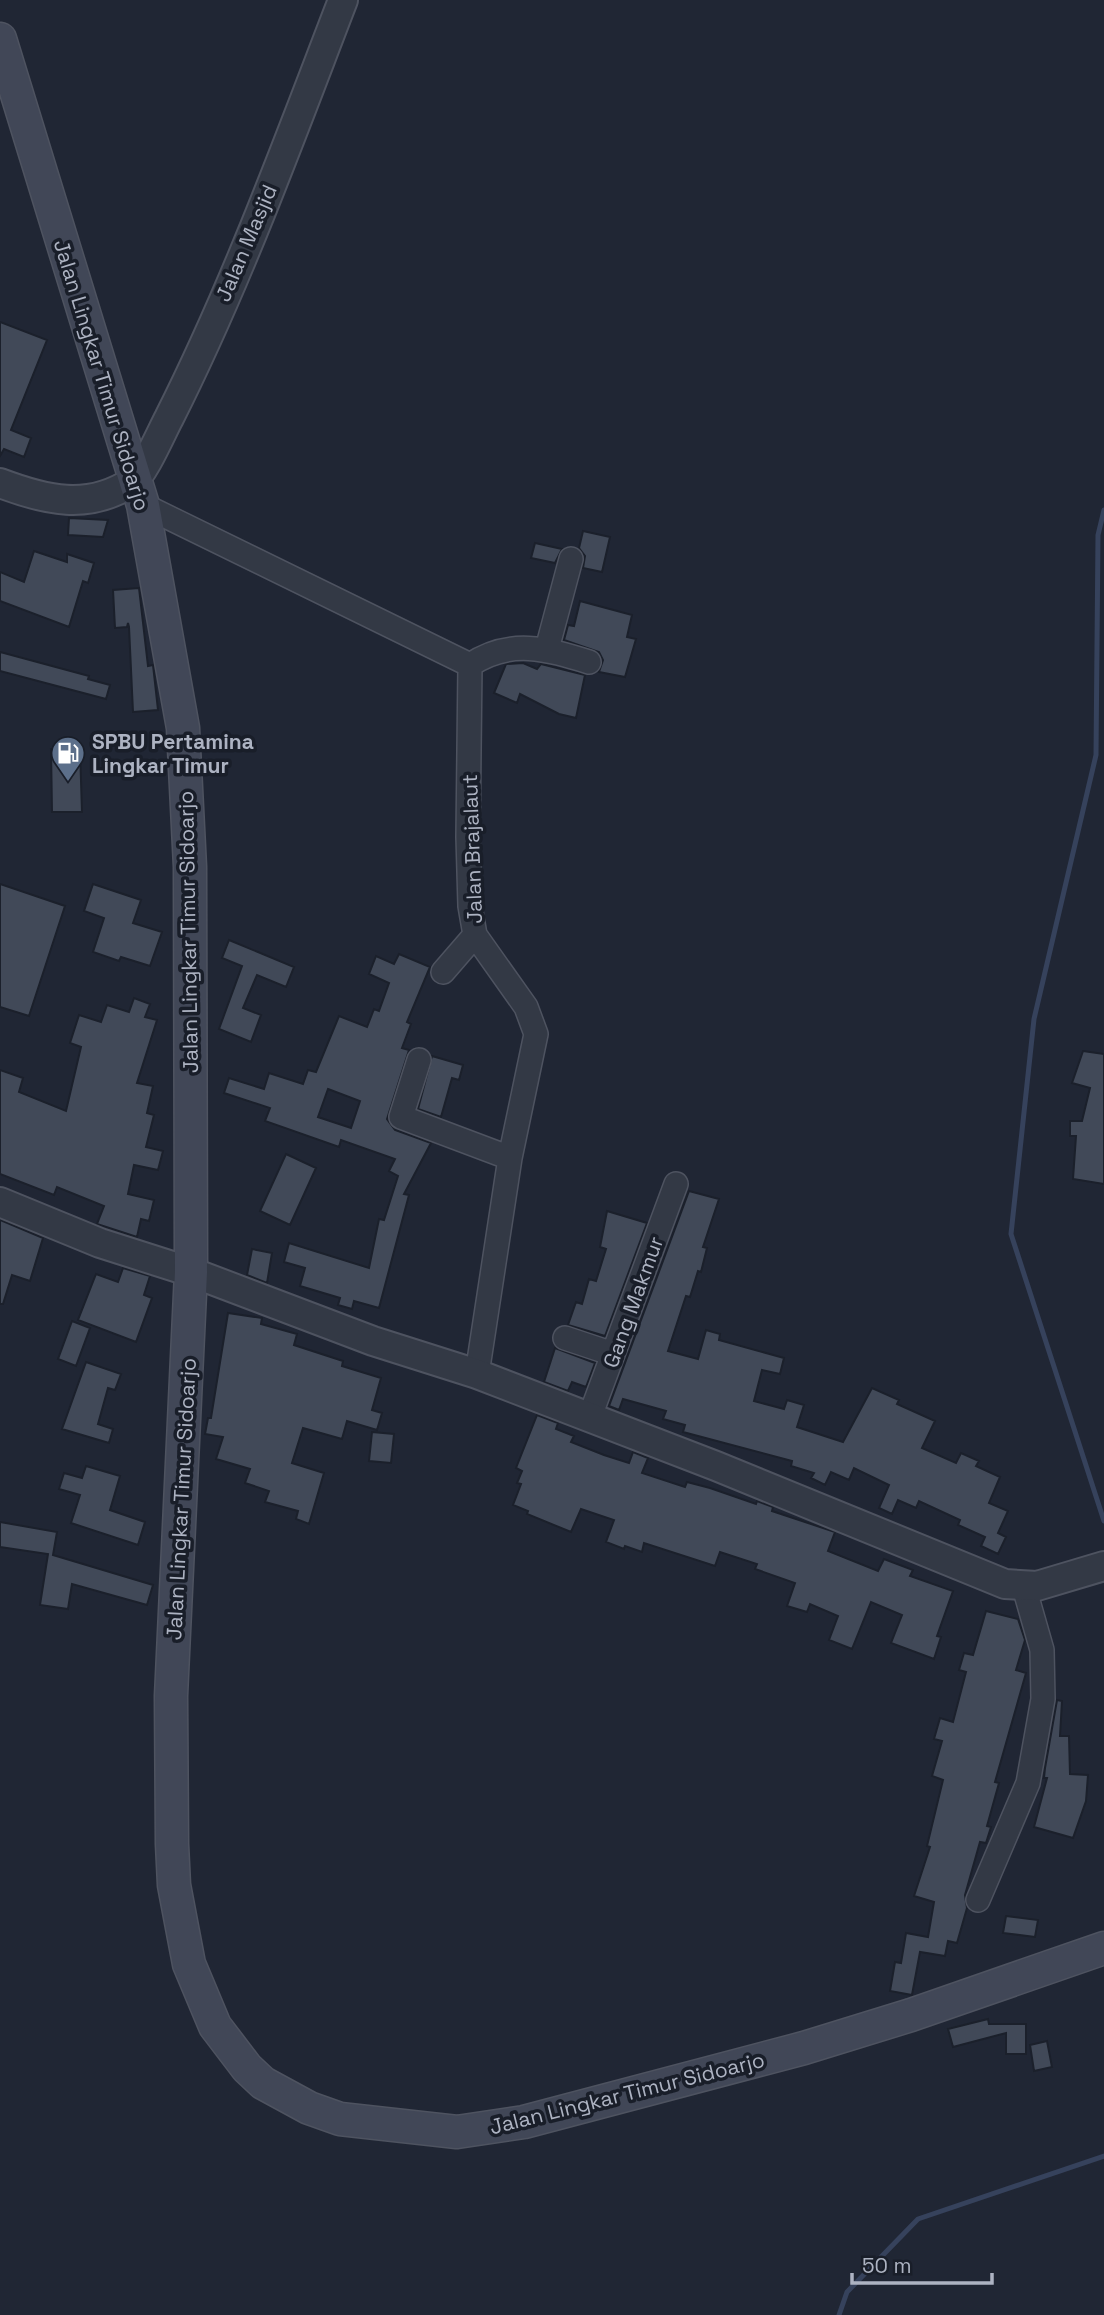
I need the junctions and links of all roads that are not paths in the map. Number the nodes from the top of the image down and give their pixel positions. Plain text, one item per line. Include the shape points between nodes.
1 (343, 0) edge
2 (0, 38) edge
3 (0, 483) edge
4 (139, 493) junction
5 (571, 559) dead end
6 (547, 649) junction
7 (486, 656) junction
8 (589, 662) dead end
9 (475, 935) junction
10 (443, 972) dead end
11 (419, 1060) dead end
12 (510, 1158) junction
13 (676, 1184) dead end
14 (0, 1202) edge
15 (191, 1272) junction
16 (565, 1338) dead end
17 (613, 1354) junction
18 (486, 1377) junction
19 (589, 1419) junction
20 (1101, 1567) edge
21 (1030, 1586) junction
22 (978, 1900) dead end
23 (1104, 1948) edge

1 - 4 street, Jalan Masjid via 256,225
2 - 4 main road, Jalan Lingkar Timur Sidoarjo
3 - 4 street via 37,497 79,501
4 - 7 street
4 - 15 main road, Jalan Lingkar Timur Sidoarjo via 176,682 185,757 190,867
5 - 6 street
6 - 7 street
6 - 8 street
7 - 9 street, Jalan Brajalaut via 468,837
9 - 10 street
9 - 12 street, Jalan Brajalaut via 521,998 536,1034
11 - 12 street via 401,1116
12 - 18 street, Jalan Brajalaut
13 - 17 street, Gang Makmur
14 - 15 street via 100,1243
15 - 18 street via 373,1341
15 - 23 main road, Jalan Lingkar Timur Sidoarjo via 171,1696 174,1885 189,1964 201,1998 226,2042 263,2083 340,2119 457,2132 492,2128 804,2048
16 - 17 street
17 - 19 street, Gang Makmur
18 - 19 street
19 - 21 street via 1005,1584
20 - 21 street
21 - 22 street via 1042,1650 1043,1699 1028,1783

